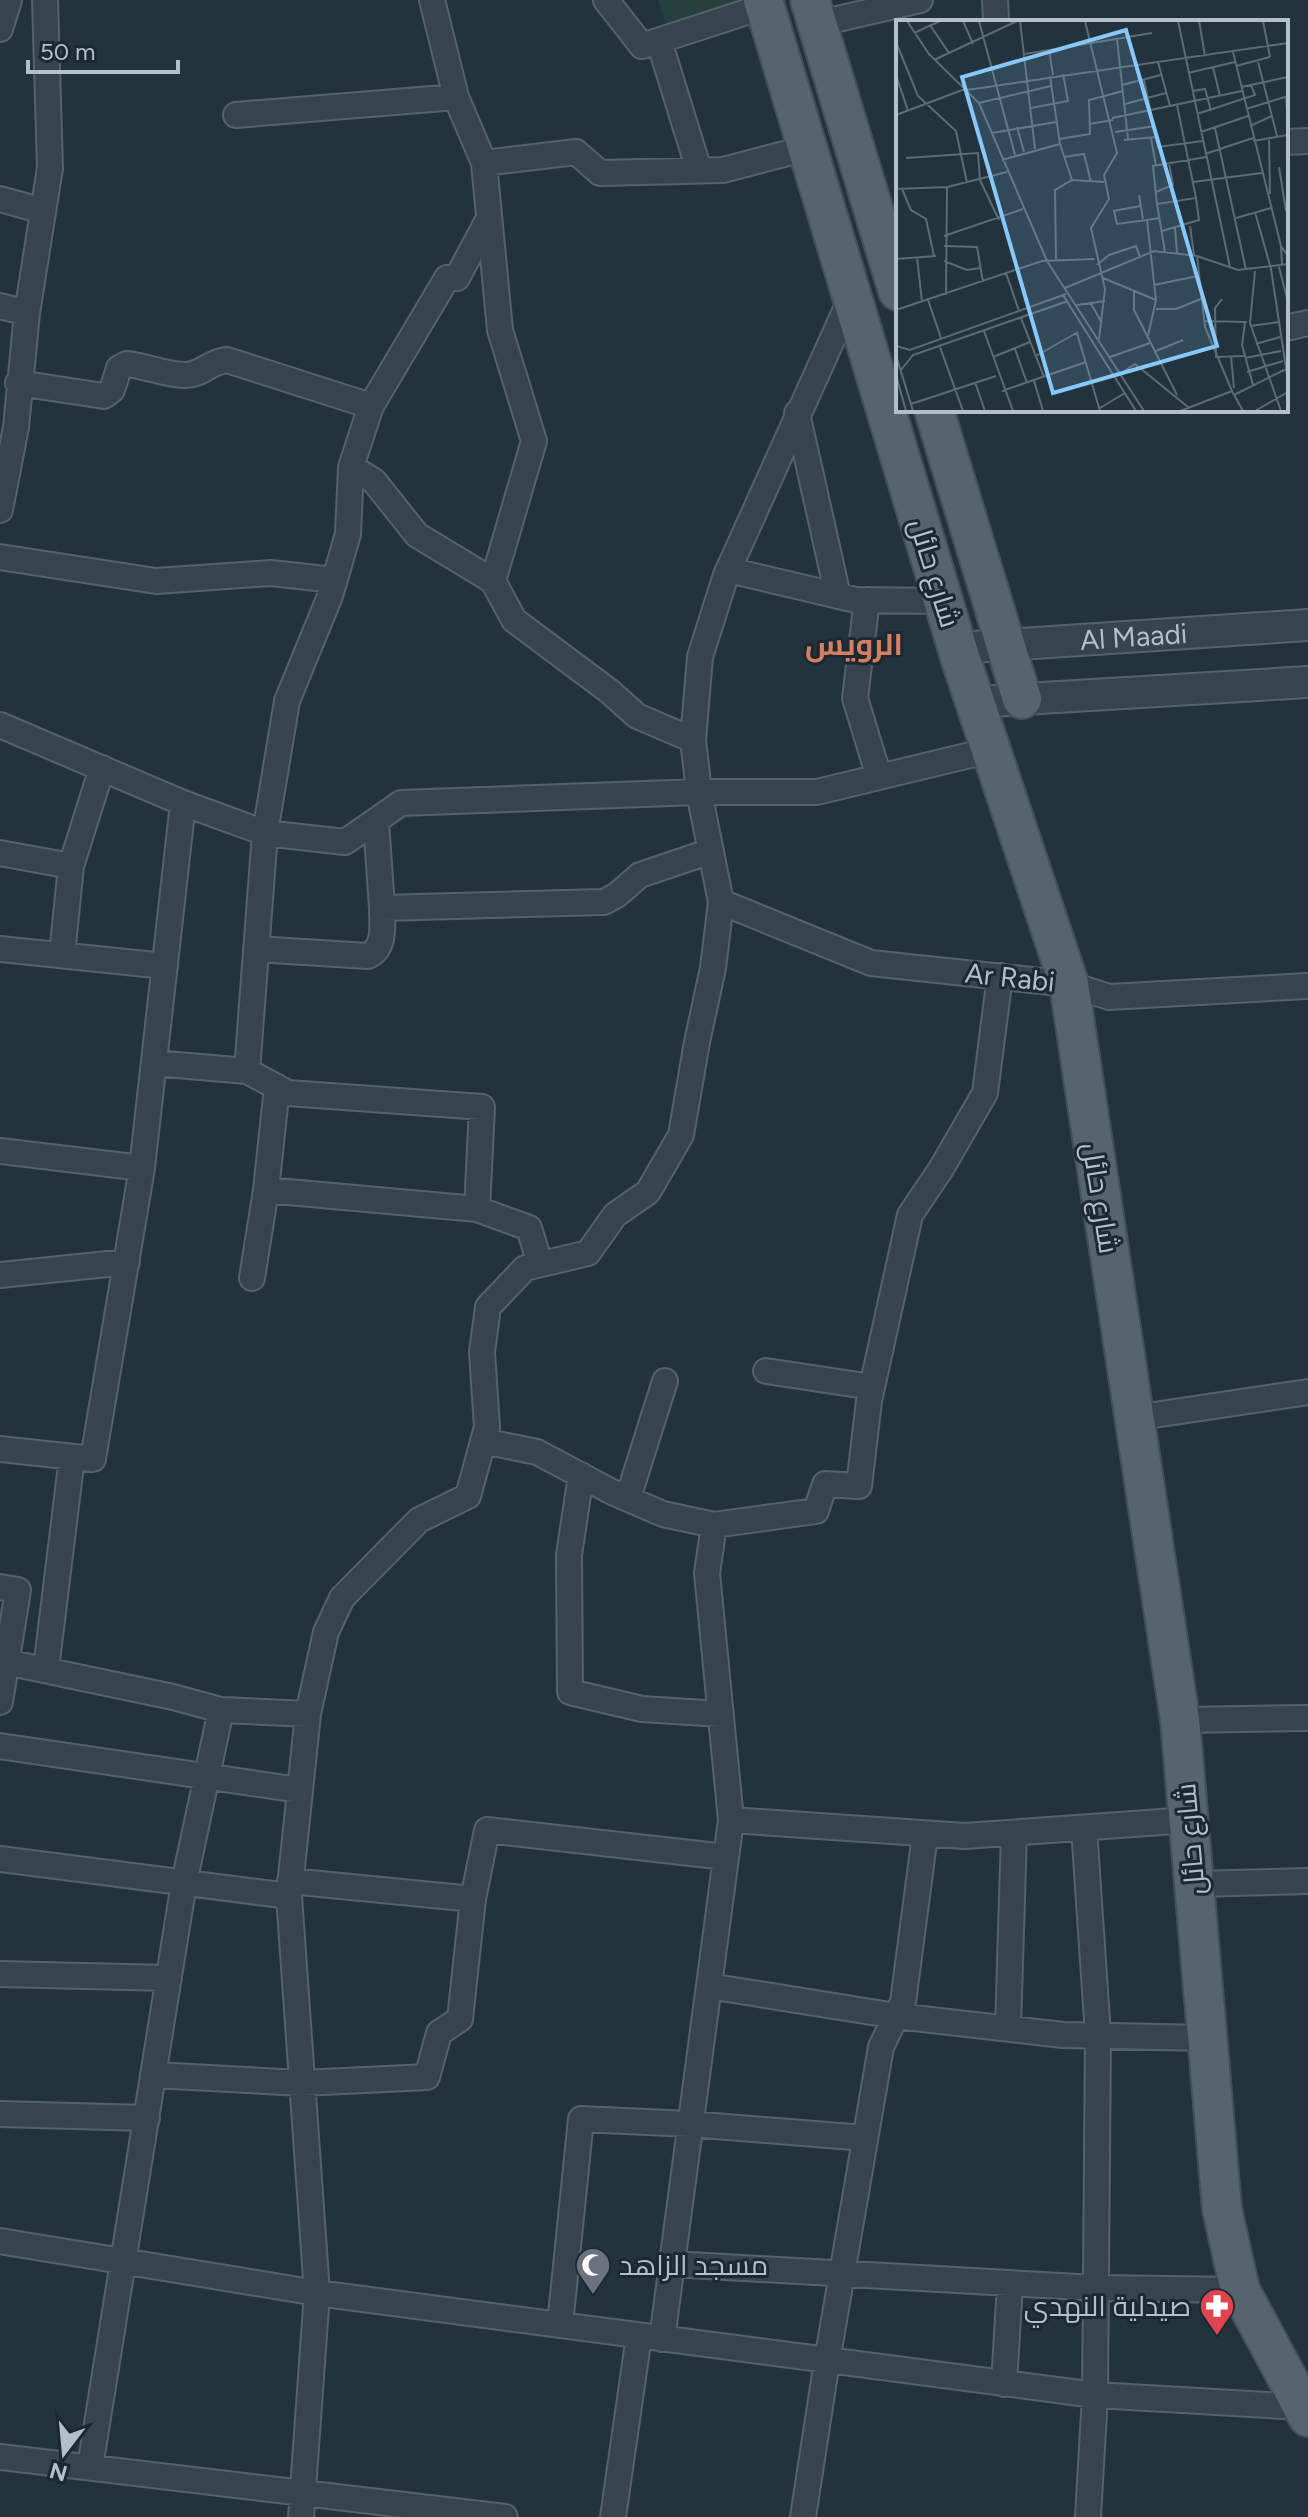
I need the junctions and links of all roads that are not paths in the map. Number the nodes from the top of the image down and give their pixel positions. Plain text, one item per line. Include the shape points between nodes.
1 (9, 0) edge
2 (45, 0) edge
3 (432, 0) edge
4 (606, 0) edge
5 (920, 0) edge
6 (995, 0) edge
7 (764, 3) edge
8 (813, 12) edge
9 (996, 20) edge
10 (0, 29) edge
11 (659, 41) junction
12 (456, 97) junction
13 (236, 115) dead end
14 (1308, 141) edge
15 (1288, 142) edge
16 (807, 148) junction
17 (484, 163) junction
18 (699, 170) junction
19 (0, 199) edge
20 (43, 211) junction
21 (489, 218) junction
22 (896, 284) edge
23 (851, 298) junction
24 (0, 306) edge
25 (27, 313) junction
26 (1308, 323) edge
27 (1288, 328) edge
28 (18, 383) junction
29 (371, 406) junction
30 (935, 412) edge
31 (797, 413) junction
32 (351, 467) junction
33 (0, 510) edge
34 (0, 557) edge
35 (729, 570) junction
36 (334, 580) junction
37 (493, 581) junction
38 (838, 596) junction
39 (867, 600) junction
40 (943, 601) junction
41 (1308, 625) edge
42 (1006, 644) junction
43 (958, 648) junction
44 (1308, 682) edge
45 (1022, 699) junction
46 (975, 702) junction
47 (0, 725) edge
48 (693, 740) junction
49 (991, 750) junction
50 (102, 768) junction
51 (879, 777) junction
52 (699, 792) junction
53 (183, 803) junction
54 (376, 821) junction
55 (265, 833) junction
56 (711, 851) junction
57 (0, 853) edge
58 (71, 866) junction
59 (721, 902) junction
60 (382, 908) junction
61 (0, 949) edge
62 (256, 949) junction
63 (62, 955) junction
64 (165, 966) junction
65 (1000, 976) junction
66 (1069, 984) junction
67 (1308, 986) edge
68 (154, 1063) junction
69 (247, 1071) junction
70 (277, 1087) junction
71 (0, 1151) edge
72 (142, 1168) junction
73 (266, 1190) junction
74 (477, 1209) junction
75 (127, 1262) junction
76 (540, 1264) junction
77 (0, 1275) edge
78 (252, 1278) dead end
79 (766, 1371) dead end
80 (665, 1381) dead end
81 (872, 1387) junction
82 (1308, 1392) edge
83 (1134, 1418) junction
84 (483, 1441) junction
85 (0, 1449) edge
86 (72, 1457) junction
87 (581, 1475) junction
88 (628, 1498) junction
89 (714, 1525) junction
90 (0, 1587) edge
91 (6, 1662) junction
92 (46, 1669) junction
93 (0, 1702) edge
94 (221, 1710) junction
95 (308, 1714) junction
96 (721, 1714) junction
97 (1308, 1718) edge
98 (1180, 1720) junction
99 (0, 1746) edge
100 (207, 1776) junction
101 (299, 1790) junction
102 (731, 1820) junction
103 (1189, 1820) junction
104 (1084, 1828) junction
105 (1014, 1833) junction
106 (925, 1835) junction
107 (726, 1857) junction
108 (0, 1859) edge
109 (1308, 1881) edge
110 (184, 1883) junction
111 (1194, 1884) junction
112 (290, 1889) junction
113 (473, 1899) junction
114 (0, 1974) edge
115 (169, 1978) junction
116 (709, 1986) junction
117 (896, 2016) junction
118 (1008, 2028) junction
119 (1098, 2035) junction
120 (1207, 2038) junction
121 (154, 2075) junction
122 (302, 2083) junction
123 (0, 2114) edge
124 (147, 2118) junction
125 (690, 2124) junction
126 (865, 2138) junction
127 (0, 2241) edge
128 (125, 2261) junction
129 (672, 2264) junction
130 (842, 2275) junction
131 (1010, 2284) junction
132 (1096, 2288) junction
133 (1240, 2290) junction
134 (317, 2293) junction
135 (560, 2325) junction
136 (650, 2337) junction
137 (827, 2361) junction
138 (1004, 2384) junction
139 (1095, 2395) junction
140 (1305, 2412) edge
141 (0, 2457) edge
142 (90, 2467) junction
143 (304, 2491) junction
144 (301, 2517) edge
145 (505, 2517) edge
146 (613, 2517) edge
147 (803, 2517) edge
148 (1088, 2517) edge

1 - 10 street
2 - 20 street via 50,168
3 - 12 street
4 - 11 street via 642,46
5 - 8 street
6 - 9 street
7 - 11 street
7 - 16 main road, شارع حائل
8 - 22 main road
11 - 18 street
12 - 13 street
12 - 17 street
14 - 15 street
16 - 18 street via 723,170
16 - 23 main road, شارع حائل
17 - 18 street via 576,152 600,173
17 - 21 street
19 - 20 street
20 - 25 street
21 - 29 street via 457,278 447,278
21 - 37 street via 500,330 534,441
23 - 31 street
23 - 40 main road, شارع حائل
24 - 25 street
25 - 28 street
26 - 27 street
28 - 29 street via 104,396 112,390 119,368 127,364 185,375 227,360
28 - 33 street via 16,427
29 - 32 street
30 - 42 main road, شارع حائل
31 - 35 street
31 - 38 street
32 - 36 street via 348,534
32 - 37 street via 374,481 417,535
34 - 36 street via 156,581 271,573
35 - 38 street
35 - 48 street via 700,657
36 - 55 street via 287,701
37 - 48 street via 514,620 637,716
38 - 39 street
39 - 40 street
39 - 51 street via 855,698
40 - 43 main road, شارع حائل
41 - 42 street, Al Maadi
42 - 43 street, Al Maadi
42 - 45 main road, شارع حائل
43 - 46 main road, شارع حائل
44 - 45 street, Al Maadi
45 - 46 street, Al Maadi
46 - 49 main road, شارع حائل
47 - 50 street
48 - 52 street
49 - 51 street
49 - 66 main road, شارع حائل
50 - 53 street
50 - 58 street
51 - 52 street via 817,792
52 - 54 street via 401,803
52 - 56 street
53 - 55 street
53 - 64 street
54 - 55 street via 345,842
54 - 60 street
55 - 62 street
56 - 59 street
56 - 60 street via 640,875 604,902
57 - 58 street
58 - 63 street
59 - 65 street, Ar Rabi via 871,963
59 - 76 street via 681,1135 648,1192 615,1215 588,1253
60 - 62 street via 380,947 368,956
61 - 63 street
62 - 69 street
63 - 64 street
64 - 68 street
65 - 66 street, Ar Rabi
65 - 81 street via 985,1093 910,1215
66 - 67 street, Ar Rabi via 1109,997
66 - 83 main road, شارع حائل
68 - 69 street
68 - 72 street
69 - 70 street
70 - 73 street
70 - 74 street via 288,1093 482,1107
71 - 72 street
72 - 75 street
73 - 74 street
73 - 78 street
74 - 76 street via 529,1228
75 - 77 street
75 - 86 street via 93,1459
76 - 84 street via 525,1268 488,1307 482,1352 487,1427
79 - 81 street
80 - 88 street
81 - 89 street via 859,1486 825,1484 816,1511
82 - 83 street
83 - 98 main road, شارع حائل
84 - 87 street via 537,1452
84 - 95 street via 468,1496 419,1520 342,1598 326,1632
85 - 86 street
86 - 92 street
87 - 88 street
87 - 96 street via 569,1555 570,1692 642,1709
88 - 89 street via 663,1514
89 - 96 street via 707,1573
90 - 91 street via 18,1590
91 - 92 street
91 - 93 street
92 - 94 street
94 - 95 street
94 - 100 street
95 - 101 street
96 - 102 street
97 - 98 street
98 - 103 main road, شارع حائل
99 - 100 street
100 - 101 street
100 - 110 street
101 - 112 street
102 - 106 street
102 - 107 street
103 - 104 street
103 - 111 main road, شارع حائل
104 - 105 street
104 - 119 street
105 - 106 street
105 - 118 street
106 - 117 street via 903,2002
107 - 113 street via 487,1830
107 - 116 street
108 - 110 street
109 - 111 street
110 - 112 street
110 - 115 street
111 - 120 main road, شارع حائل
112 - 113 street
112 - 122 street
113 - 122 street via 460,2019 439,2033 427,2077
114 - 115 street
115 - 121 street
116 - 117 street
116 - 125 street
117 - 118 street
117 - 126 street via 881,2047
118 - 119 street
119 - 120 street
119 - 132 street
120 - 133 main road, شارع حائل via 1222,2209
121 - 122 street
121 - 124 street
122 - 134 street
123 - 124 street
124 - 128 street
125 - 126 street
125 - 129 street
125 - 135 street via 581,2119
126 - 130 street
127 - 128 street
128 - 134 street
128 - 142 street
129 - 130 street
129 - 136 street
130 - 131 street
130 - 137 street
131 - 132 street
131 - 138 street
132 - 133 street
132 - 139 street
133 - 140 main road, شارع حائل
134 - 135 street
134 - 143 street
135 - 136 street
136 - 137 street
136 - 146 street
137 - 138 street
137 - 147 street
138 - 139 street
139 - 140 street
139 - 148 street
141 - 142 street
142 - 143 street
143 - 144 street
143 - 145 street

